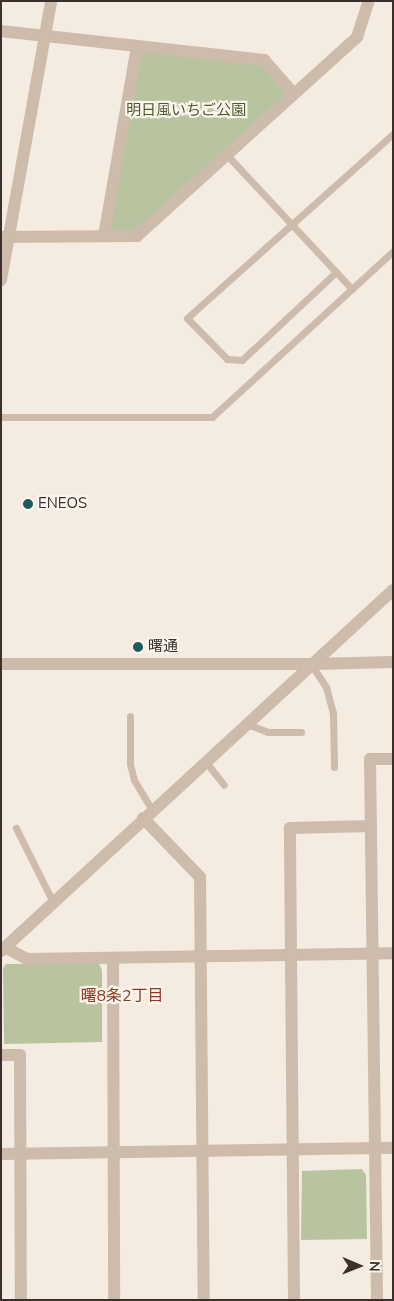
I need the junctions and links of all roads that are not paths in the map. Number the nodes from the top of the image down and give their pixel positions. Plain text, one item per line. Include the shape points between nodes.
1 (50, 1) edge
2 (369, 1) edge
3 (1, 31) edge
4 (44, 36) junction
5 (137, 46) junction
6 (294, 94) junction
7 (393, 134) edge
8 (227, 155) junction
9 (293, 226) junction
10 (104, 236) junction
11 (5, 237) edge
12 (393, 251) edge
13 (336, 272) junction
14 (1, 280) edge
15 (352, 289) junction
16 (1, 417) edge
17 (393, 590) edge
18 (393, 662) edge
19 (1, 664) edge
20 (313, 665) junction
21 (130, 716) dead end
22 (247, 724) junction
23 (301, 732) dead end
24 (393, 759) edge
25 (206, 762) junction
26 (334, 767) dead end
27 (224, 785) dead end
28 (148, 814) junction
29 (371, 826) junction
30 (16, 828) dead end
31 (53, 902) junction
32 (3, 949) edge
33 (393, 953) edge
34 (373, 954) junction
35 (291, 955) junction
36 (200, 956) junction
37 (113, 958) junction
38 (1, 1055) edge
39 (393, 1148) edge
40 (375, 1149) junction
41 (292, 1150) junction
42 (202, 1151) junction
43 (113, 1152) junction
44 (1, 1154) edge
45 (21, 1154) junction
46 (21, 1300) edge
47 (114, 1300) edge
48 (204, 1300) edge
49 (294, 1300) edge
50 (377, 1300) edge

1 - 4 street
2 - 6 street via 357,37
3 - 4 street
4 - 5 street
4 - 11 street
5 - 6 street via 264,60
5 - 10 street
6 - 8 street
7 - 9 lane
8 - 9 lane
8 - 10 street via 137,236
9 - 13 lane
9 - 13 lane via 187,318 227,359 242,360
10 - 11 street
11 - 14 street
12 - 15 lane
13 - 15 lane
15 - 16 lane via 212,417
17 - 20 street
18 - 20 street
19 - 20 street
20 - 22 street
20 - 26 lane via 326,687 333,713
21 - 28 lane via 130,764
22 - 23 lane via 268,732
22 - 25 street
24 - 29 street via 370,759
25 - 27 lane
25 - 28 street
28 - 31 street
28 - 36 street via 200,878
29 - 34 street
29 - 35 street via 290,828
30 - 31 lane
31 - 32 street
32 - 37 street via 26,959
33 - 34 street
34 - 35 street
34 - 40 street
35 - 36 street
35 - 41 street
36 - 37 street
36 - 42 street
37 - 43 street
38 - 45 street via 20,1056
39 - 40 street
40 - 41 street
40 - 50 street
41 - 42 street
41 - 49 street
42 - 43 street
42 - 48 street
43 - 45 street
43 - 47 street
44 - 45 street
45 - 46 street

